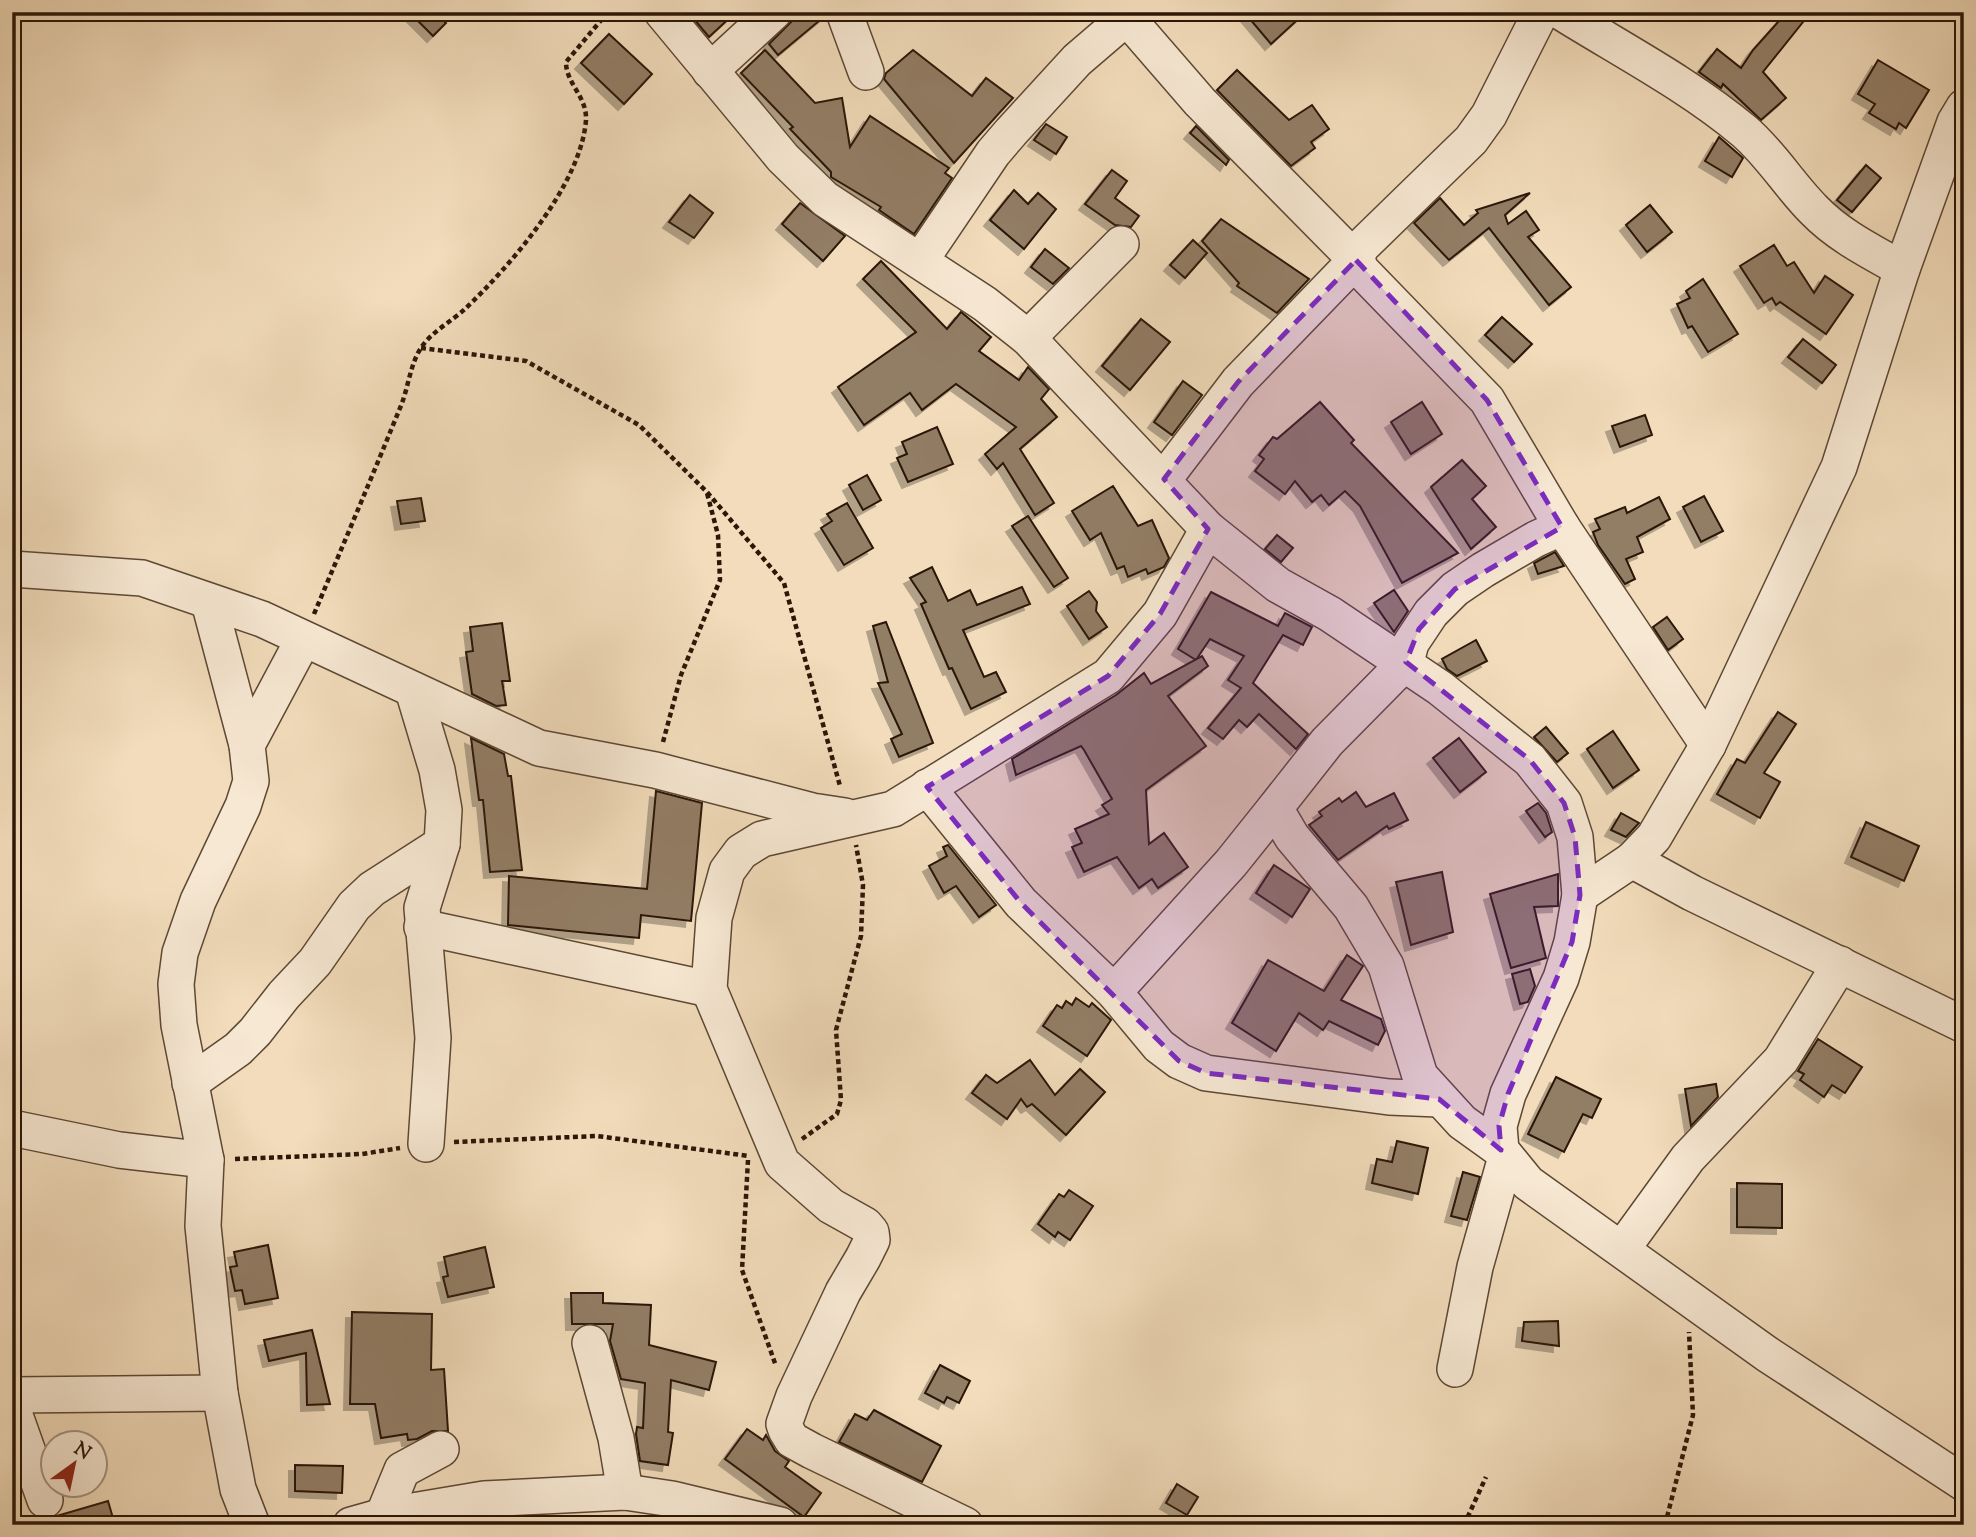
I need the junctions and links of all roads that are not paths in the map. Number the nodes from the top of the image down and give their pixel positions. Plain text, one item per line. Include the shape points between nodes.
1 (662, 12) edge
2 (774, 12) edge
3 (844, 12) edge
4 (1541, 12) edge
5 (1561, 12) edge
6 (1128, 14) edge
7 (709, 71) junction
8 (866, 72) dead end
9 (1964, 107) edge
10 (1121, 244) dead end
11 (1356, 260) junction
12 (920, 261) junction
13 (1902, 269) junction
14 (1028, 338) junction
15 (1164, 479) junction
16 (1563, 527) junction
17 (1208, 529) junction
18 (12, 569) edge
19 (209, 602) junction
20 (303, 640) junction
21 (1406, 662) junction
22 (413, 691) junction
23 (247, 745) junction
24 (1708, 745) junction
25 (927, 787) junction
26 (1275, 808) junction
27 (852, 818) junction
28 (442, 844) junction
29 (1632, 860) junction
30 (1580, 895) junction
31 (422, 927) junction
32 (1840, 964) junction
33 (709, 989) junction
34 (1114, 992) junction
35 (1964, 1025) edge
36 (190, 1083) junction
37 (1439, 1100) junction
38 (12, 1128) edge
39 (426, 1144) road end
40 (1503, 1153) junction
41 (206, 1160) junction
42 (1622, 1249) junction
43 (590, 1343) dead end
44 (1454, 1369) dead end
45 (220, 1393) junction
46 (12, 1395) edge
47 (12, 1407) edge
48 (441, 1449) dead end
49 (1962, 1474) edge
50 (625, 1492) junction
51 (45, 1500) dead end
52 (670, 1512) edge
53 (918, 1515) edge
54 (367, 1520) edge
55 (252, 1525) edge
56 (780, 1525) edge
57 (965, 1525) edge

1 - 7 street
2 - 7 street
3 - 8 street
4 - 11 street via 1472,139 1361,247
5 - 13 street via 1741,129 1817,213 1849,239
6 - 11 street via 1200,102
6 - 12 street via 1077,60 1002,142
7 - 12 street via 783,158 825,199
9 - 13 street
10 - 14 street
11 - 15 street via 1238,382
11 - 16 street via 1487,400
12 - 14 street
13 - 24 street via 1839,467
14 - 15 street
15 - 17 street
16 - 21 street via 1512,552 1455,589 1419,629
16 - 24 street
17 - 21 street via 1278,585
17 - 25 street via 1160,614 1108,676
18 - 19 street via 142,578
19 - 20 street via 262,619
19 - 23 street
20 - 22 street
20 - 23 street
21 - 26 street via 1326,742
21 - 30 street via 1530,760 1564,803 1575,836
22 - 27 street via 539,748 655,770
22 - 28 street via 437,770 444,810
23 - 36 street via 251,781 243,806 198,901 180,953 176,984 179,1025
24 - 29 street via 1654,837
25 - 27 street via 892,809
25 - 34 street via 1021,903
26 - 34 street
26 - 37 street via 1292,837 1351,907 1386,966 1420,1076
27 - 33 street via 762,839 734,859 714,918
28 - 31 street via 424,894
28 - 36 street via 363,897 256,1032
29 - 30 street
29 - 32 street
30 - 40 street via 1561,978 1508,1094 1499,1126
31 - 33 street
31 - 39 street via 433,1038
32 - 35 street
32 - 42 street via 1782,1060 1688,1158
33 - 53 street via 763,1155 782,1163 831,1206 872,1232 784,1424 792,1440
34 - 37 street via 1160,1046 1206,1073
36 - 41 street
37 - 40 street
38 - 41 street via 119,1150
40 - 42 street via 1528,1182
40 - 44 street
41 - 45 street via 203,1226
42 - 49 street
43 - 50 street via 616,1438
45 - 46 street
45 - 55 street via 238,1489
47 - 51 street
48 - 54 street via 402,1470
50 - 52 street
50 - 54 street via 484,1499
52 - 56 street
53 - 57 street

